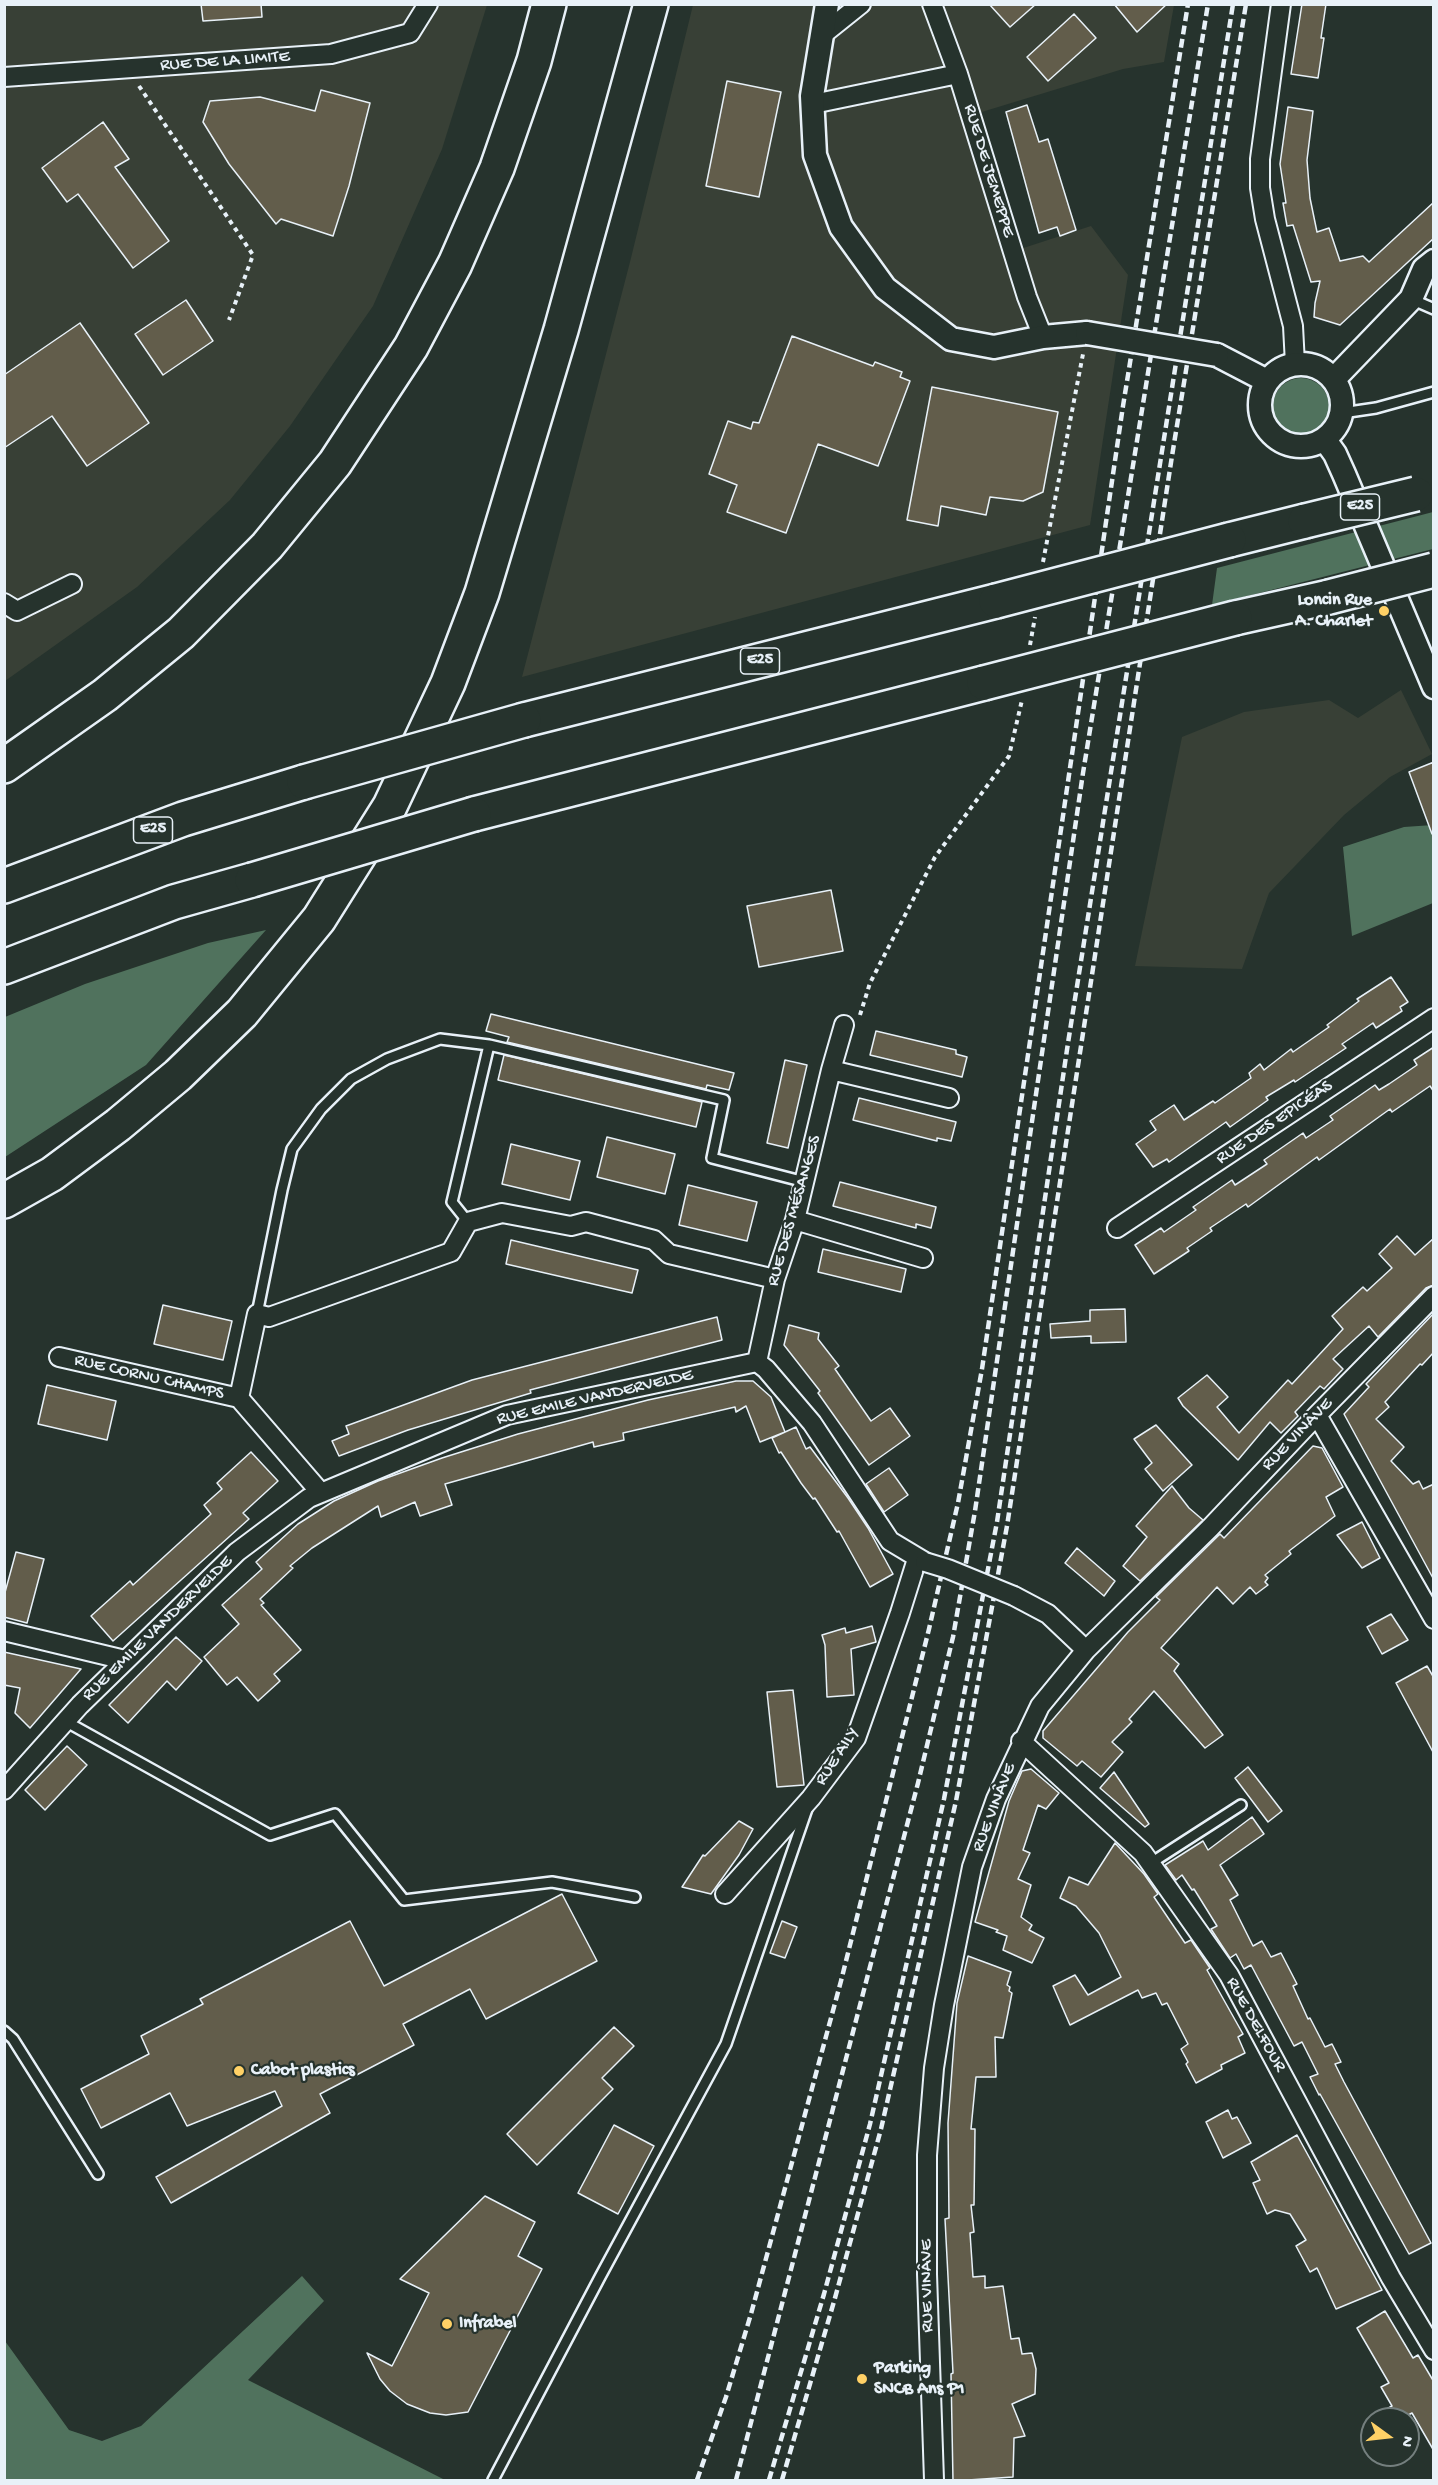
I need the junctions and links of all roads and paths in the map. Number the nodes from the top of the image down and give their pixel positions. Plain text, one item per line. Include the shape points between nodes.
1 (428, 4) edge
2 (549, 4) edge
3 (651, 4) edge
4 (827, 4) edge
5 (861, 4) edge
6 (932, 4) edge
7 (1281, 4) edge
8 (821, 36) junction
9 (126, 68) junction
10 (958, 74) junction
11 (4, 77) edge
12 (813, 104) junction
13 (1434, 261) edge
14 (1411, 298) junction
15 (1434, 309) edge
16 (229, 320) dead end
17 (1043, 337) junction
18 (1295, 364) junction
19 (1334, 379) junction
20 (1267, 381) junction
21 (1434, 392) edge
22 (1342, 413) junction
23 (1325, 440) junction
24 (1428, 490) edge
25 (1434, 570) edge
26 (72, 584) dead end
27 (4, 603) edge
28 (1434, 687) edge
29 (4, 766) edge
30 (4, 886) edge
31 (4, 967) edge
32 (1434, 1018) edge
33 (844, 1025) dead end
34 (489, 1045) junction
35 (831, 1070) junction
36 (949, 1098) dead end
37 (805, 1182) junction
38 (4, 1200) edge
39 (795, 1220) junction
40 (468, 1222) junction
41 (1117, 1228) dead end
42 (923, 1258) dead end
43 (775, 1279) junction
44 (1434, 1296) edge
45 (257, 1314) junction
46 (59, 1358) dead end
47 (757, 1362) junction
48 (239, 1398) junction
49 (1317, 1415) junction
50 (321, 1493) junction
51 (921, 1560) junction
52 (1434, 1619) edge
53 (4, 1631) edge
54 (1086, 1650) junction
55 (126, 1660) junction
56 (65, 1721) junction
57 (1021, 1741) junction
58 (4, 1790) edge
59 (811, 1798) junction
60 (1241, 1805) dead end
61 (1151, 1863) junction
62 (725, 1894) dead end
63 (635, 1897) dead end
64 (4, 2031) edge
65 (98, 2174) dead end
66 (1434, 2350) edge
67 (493, 2481) edge
68 (934, 2481) edge

1 - 9 street, RUE DE LA LIMITE via 410,33 331,54
2 - 29 highway via 497,168 455,264 411,347 335,463 267,546 182,633 105,695
3 - 38 highway via 483,593 448,683 390,806 319,919 242,1013 178,1075 118,1125 52,1174
4 - 8 street
5 - 8 street
6 - 10 street, RUE DE JEMEPPE
7 - 18 street via 1260,159 1260,188 1293,326
8 - 12 street
9 - 11 street, RUE DE LA LIMITE
9 - 16 path via 253,255
10 - 12 street
10 - 17 street, RUE DE JEMEPPE
12 - 17 street via 815,155 841,227 885,288 951,339 994,347
13 - 14 street via 1424,269
14 - 15 lane
14 - 19 street
17 - 20 street, bridge via 1087,333 1217,355
18 - 19 street via 1317,366
18 - 20 street
19 - 22 street via 1342,395
20 - 23 street via 1260,403 1264,426 1281,442 1303,447
21 - 22 lane
22 - 23 street
23 - 28 street via 1340,465
24 - 30 highway, E25, bridge via 524,720 183,819
25 - 31 highway, bridge via 474,814 174,902
26 - 27 street via 17,611
32 - 41 street, RUE DES EPICÉAS
33 - 35 street, RUE DES MÉSANGES
34 - 37 lane via 724,1100 712,1158
34 - 40 lane via 452,1202
34 - 45 lane via 440,1039 387,1059 351,1079 321,1109 292,1149
35 - 36 street
35 - 37 street, RUE DES MÉSANGES
37 - 39 street, RUE DES MÉSANGES
39 - 42 street
39 - 43 street, RUE DES MÉSANGES
40 - 43 street via 502,1213 571,1226 586,1222 654,1240 669,1254
40 - 45 street via 451,1252 269,1317
43 - 47 street, RUE DES MÉSANGES
44 - 49 street, RUE VINÂVE
45 - 48 street, RUE CORNU CHAMPS
46 - 48 street, RUE CORNU CHAMPS
47 - 50 street, RUE EMILE VANDERVELDE via 507,1415
47 - 51 street via 812,1423 890,1541
48 - 50 street, RUE CORNU CHAMPS
49 - 52 street
49 - 54 street, RUE VINÂVE
50 - 55 street, RUE EMILE VANDERVELDE via 237,1552
51 - 54 street, bridge via 1014,1596 1048,1614
51 - 59 street, RUE AILY via 856,1738
53 - 55 street
54 - 57 street, RUE VINÂVE via 1040,1706
55 - 56 street, RUE EMILE VANDERVELDE
56 - 58 street, RUE EMILE VANDERVELDE
56 - 63 lane via 270,1835 335,1814 404,1900 552,1882
57 - 61 street, RUE DELFOUR
57 - 68 street, RUE VINÂVE via 972,1867 934,2068 927,2154
59 - 62 street, RUE AILY
59 - 67 lane via 726,2044
60 - 61 lane
61 - 66 street, RUE DELFOUR via 1229,1975 1391,2278
64 - 65 lane via 13,2039

